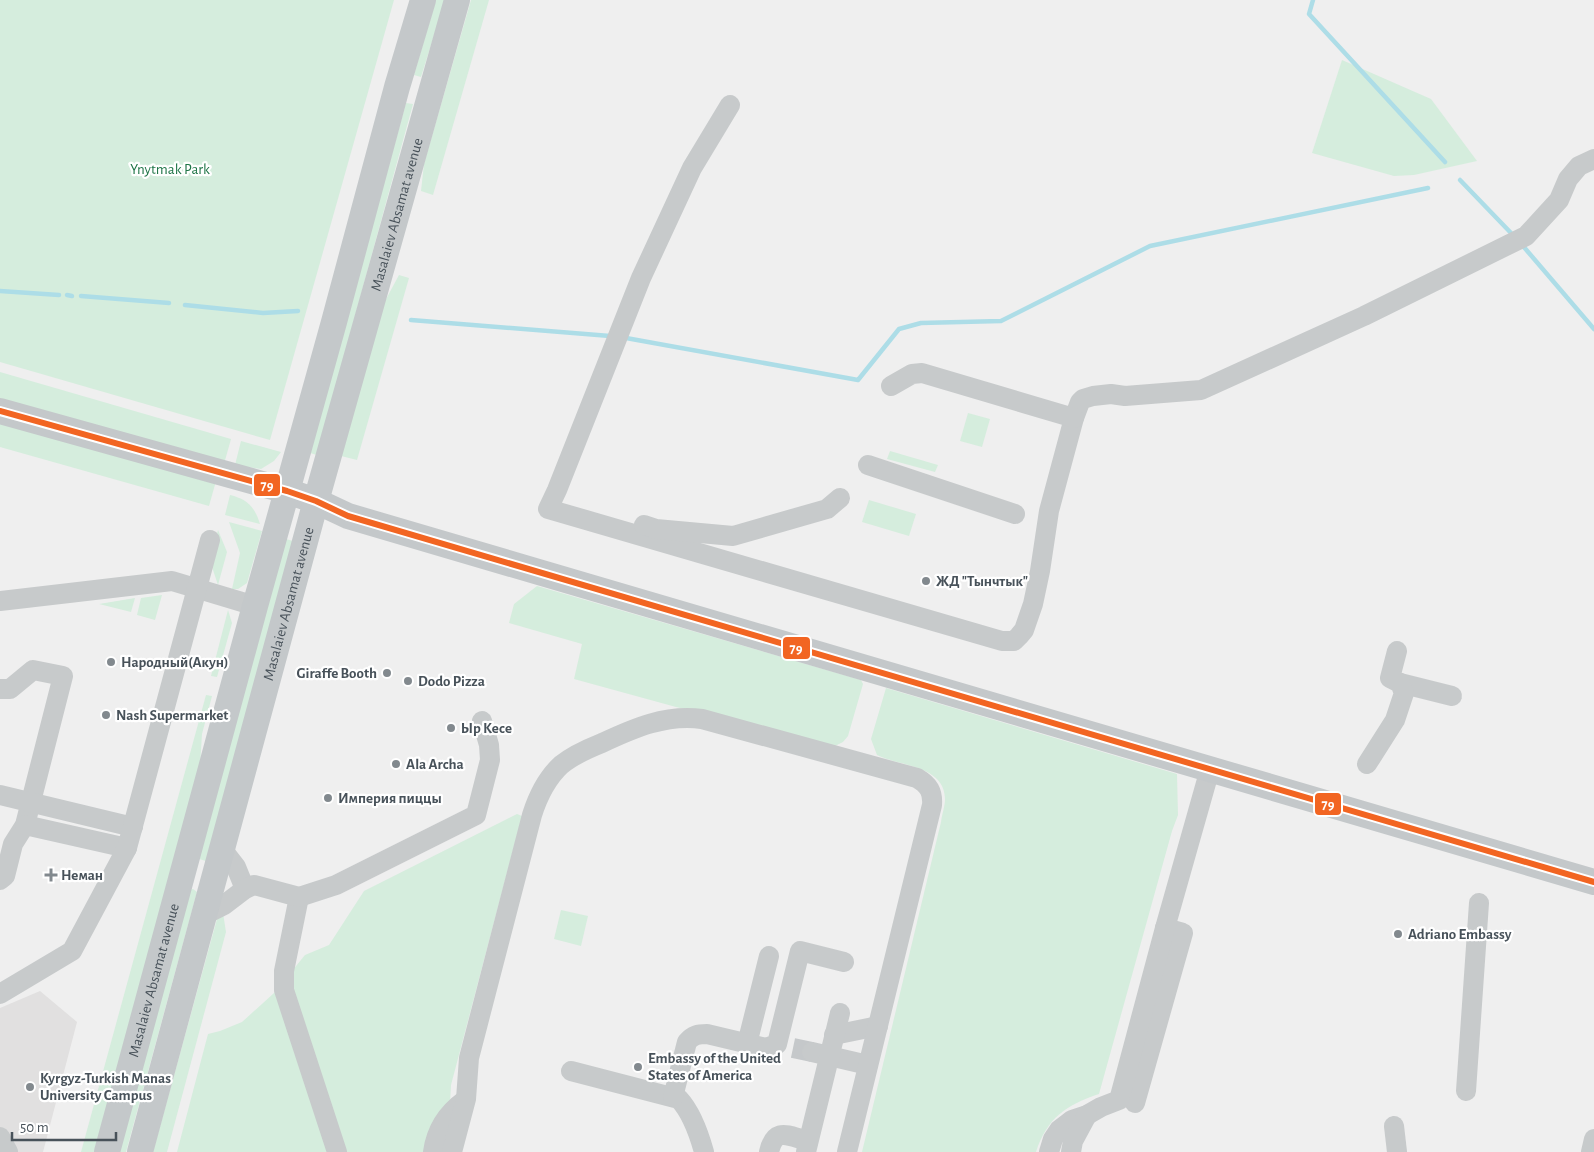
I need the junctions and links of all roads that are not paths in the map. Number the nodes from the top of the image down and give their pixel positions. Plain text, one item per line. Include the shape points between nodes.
1 (423, 0) edge
2 (457, 0) edge
3 (398, 87) junction
4 (429, 95) junction
5 (730, 105) dead end
6 (1594, 159) edge
7 (891, 386) dead end
8 (1, 412) edge
9 (1074, 418) junction
10 (868, 465) dead end
11 (287, 491) junction
12 (840, 498) dead end
13 (316, 501) junction
14 (550, 503) junction
15 (1015, 514) dead end
16 (210, 540) dead end
17 (196, 588) junction
18 (0, 602) edge
19 (255, 606) junction
20 (1397, 651) dead end
21 (1400, 683) junction
22 (0, 689) edge
23 (1452, 696) dead end
24 (482, 722) dead end
25 (1367, 764) dead end
26 (1210, 769) junction
27 (0, 795) edge
28 (30, 802) junction
29 (25, 825) junction
30 (133, 827) junction
31 (127, 848) junction
32 (222, 849) junction
33 (182, 872) junction
34 (0, 880) edge
35 (213, 880) junction
36 (1594, 882) edge
37 (245, 889) junction
38 (299, 897) junction
39 (1479, 903) dead end
40 (204, 915) junction
41 (1165, 928) junction
42 (769, 956) dead end
43 (844, 962) dead end
44 (0, 994) edge
45 (840, 1013) dead end
46 (878, 1026) junction
47 (834, 1035) junction
48 (747, 1044) junction
49 (803, 1050) junction
50 (868, 1065) junction
51 (571, 1071) dead end
52 (1466, 1091) dead end
53 (673, 1097) junction
54 (466, 1099) junction
55 (1135, 1103) dead end
56 (1087, 1115) junction
57 (1394, 1126) dead end
58 (0, 1137) edge
59 (1594, 1139) edge
60 (807, 1146) edge
61 (1050, 1151) edge
62 (8, 1152) edge
63 (106, 1152) edge
64 (140, 1152) edge
65 (337, 1152) edge
66 (433, 1152) edge
67 (452, 1152) edge
68 (704, 1152) edge
69 (769, 1152) edge
70 (847, 1152) edge
71 (1071, 1152) edge
72 (1397, 1152) edge
73 (1591, 1152) edge

1 - 3 main road, Masalaiev Absamat avenue
2 - 4 main road, Masalaiev Absamat avenue
3 - 4 main road
3 - 11 main road, Masalaiev Absamat avenue
4 - 13 main road, Masalaiev Absamat avenue
5 - 14 street via 692,168 641,278
6 - 9 street via 1579,166 1568,179 1559,200 1526,236 1364,316 1201,390 1093,396 1080,402
7 - 9 street via 912,374 922,373
8 - 11 main road
9 - 14 street via 1048,511 1033,604 1024,630 1014,641 992,639
10 - 15 street
11 - 13 main road
11 - 19 main road, Masalaiev Absamat avenue
12 - 14 street via 826,510 733,536 656,529
13 - 26 main road via 357,519
13 - 32 main road, Masalaiev Absamat avenue
16 - 17 street
17 - 18 street via 172,581
17 - 19 street
17 - 30 street
19 - 33 main road, Masalaiev Absamat avenue
20 - 21 street via 1390,678
21 - 23 street
21 - 25 street via 1404,693 1395,720
22 - 28 street via 10,689 33,670 64,676
24 - 38 street via 490,760 476,815 336,885
26 - 36 main road
26 - 41 street
27 - 28 street
28 - 29 street
28 - 30 street
29 - 31 street
29 - 34 street via 13,844 5,876
30 - 31 street
31 - 44 street via 72,951
32 - 35 main road, Masalaiev Absamat avenue
32 - 37 street via 236,867
33 - 35 main road
33 - 63 main road, Masalaiev Absamat avenue
35 - 40 main road, Masalaiev Absamat avenue
37 - 38 street via 254,885
37 - 40 street
38 - 65 street via 284,971 284,990
39 - 52 street
40 - 64 main road, Masalaiev Absamat avenue
41 - 55 street via 1182,933
41 - 56 street via 1119,1100
42 - 48 street
43 - 49 street via 800,951
45 - 47 street
46 - 47 street
46 - 50 street
46 - 54 street via 932,805 931,790 917,778 702,719 662,721 631,729 573,756 542,788 532,815 468,1058
47 - 49 street
48 - 49 street
48 - 53 street via 707,1034 692,1036 687,1042
49 - 50 street
49 - 60 street
50 - 70 street
51 - 53 street
53 - 68 street via 684,1105
54 - 66 street via 456,1106 436,1134
54 - 67 street
56 - 61 street via 1072,1120 1059,1130
56 - 71 street via 1073,1141
57 - 72 street
58 - 62 street
59 - 73 street
60 - 69 street via 782,1135 772,1140
61 - 71 street via 1060,1148

